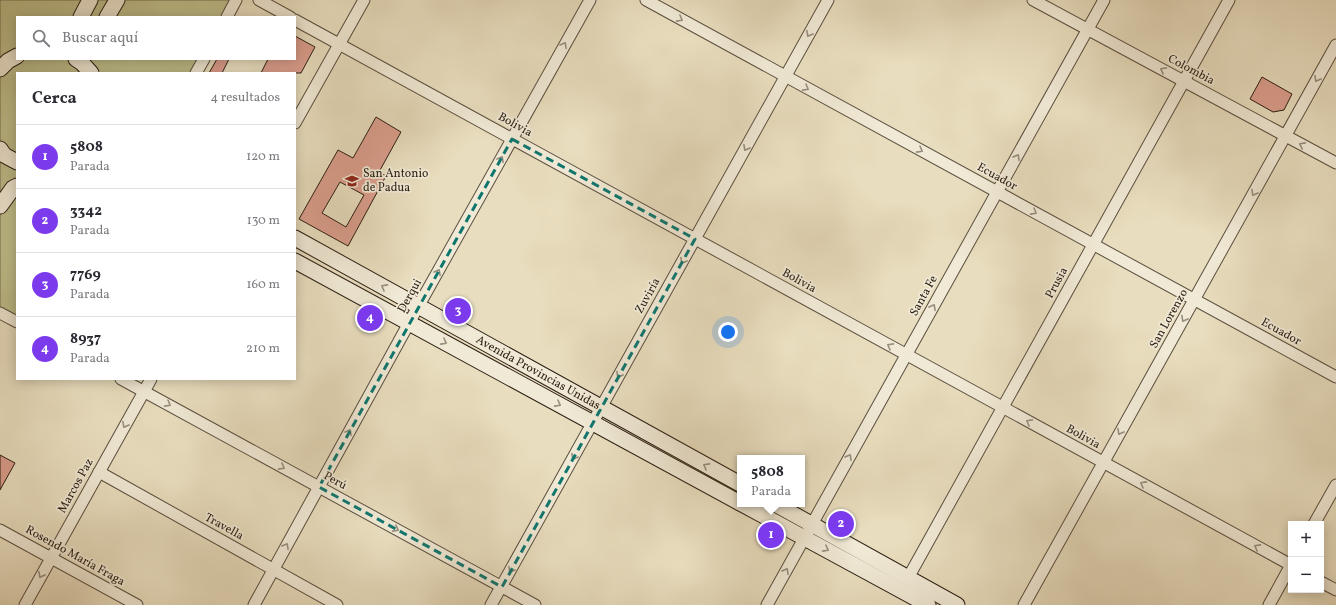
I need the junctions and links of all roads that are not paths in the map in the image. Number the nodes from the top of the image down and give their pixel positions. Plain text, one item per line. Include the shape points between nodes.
1 (90, 0) edge
2 (117, 0) edge
3 (236, 0) edge
4 (259, 0) edge
5 (364, 0) edge
6 (590, 0) edge
7 (646, 0) edge
8 (828, 0) edge
9 (1033, 0) edge
10 (1104, 0) edge
11 (1229, 0) edge
12 (82, 16) edge
13 (108, 16) edge
14 (228, 16) edge
15 (288, 16) edge
16 (296, 21) edge
17 (1087, 29) junction
18 (339, 44) junction
19 (1336, 45) edge
20 (78, 60) edge
21 (92, 60) edge
22 (203, 60) edge
23 (91, 72) edge
24 (92, 72) edge
25 (197, 72) edge
26 (786, 76) junction
27 (1184, 81) junction
28 (296, 121) edge
29 (1286, 136) junction
30 (512, 139) junction
31 (0, 149) edge
32 (16, 161) edge
33 (1336, 163) edge
34 (16, 186) edge
35 (997, 192) junction
36 (0, 206) edge
37 (296, 239) edge
38 (695, 239) junction
39 (1093, 244) junction
40 (296, 262) edge
41 (1194, 300) junction
42 (419, 306) junction
43 (0, 313) edge
44 (16, 321) edge
45 (409, 323) junction
46 (906, 354) junction
47 (1336, 377) edge
48 (123, 380) edge
49 (150, 380) edge
50 (144, 391) junction
51 (601, 407) junction
52 (1003, 408) junction
53 (592, 423) junction
54 (1104, 463) junction
55 (98, 472) junction
56 (737, 482) edge
57 (1336, 485) edge
58 (319, 487) junction
59 (737, 501) edge
60 (748, 507) edge
61 (781, 507) edge
62 (1316, 521) edge
63 (812, 524) junction
64 (0, 530) edge
65 (804, 538) junction
66 (51, 558) junction
67 (1288, 563) edge
68 (274, 570) junction
69 (1288, 570) edge
70 (908, 578) junction
71 (1324, 584) edge
72 (502, 586) junction
73 (1336, 590) edge
74 (25, 605) edge
75 (137, 605) edge
76 (254, 605) edge
77 (336, 605) edge
78 (491, 605) edge
79 (536, 605) edge
80 (766, 605) edge
81 (928, 605) edge
82 (957, 605) edge
83 (1024, 605) edge
84 (1269, 605) edge

1 - 12 main road
2 - 13 main road
3 - 14 street
4 - 15 street
5 - 18 street
30 -> 6 street, Derqui
7 -> 26 street, Ecuador
8 -> 26 street, Zuviría
9 - 17 street, Colombia
10 - 17 street, Santa Fe
11 - 27 street, Prusia
16 - 18 street, Bolivia
27 -> 17 street, Colombia
35 -> 17 street, Santa Fe
18 - 28 street
18 - 30 street, Bolivia
19 -> 29 street, San Lorenzo
20 - 23 main road
21 - 24 main road
22 - 25 street
26 -> 35 street, Ecuador
26 -> 38 street, Zuviría
27 - 29 street, Colombia
27 - 39 street, Prusia
33 -> 29 street, Colombia
29 -> 41 street, San Lorenzo
30 - 38 street, Bolivia
42 -> 30 street, Derqui
31 - 32 main road via 4,155
34 - 36 main road
35 -> 39 street, Ecuador
46 -> 35 street, Santa Fe
42 -> 37 main road, Avenida Provincias Unidas
46 -> 38 street, Bolivia
38 -> 51 street, Zuviría
39 - 41 street, Ecuador
39 - 52 street, Prusia
40 - 45 main road, Avenida Provincias Unidas
41 - 47 street, Ecuador
41 -> 54 street, San Lorenzo
42 - 45 street, Derqui
42 - 51 main road, Avenida Provincias Unidas
43 - 44 street
45 -> 53 main road, Avenida Provincias Unidas
58 -> 45 street, Derqui
46 - 52 street, Bolivia
63 -> 46 street, Santa Fe
48 - 50 street, Perú
49 - 50 street, Marcos Paz
50 -> 55 street, Marcos Paz
50 -> 58 street, Perú
51 - 53 street, Zuviría
56 -> 51 main road, Avenida Provincias Unidas
54 -> 52 street, Bolivia
52 - 70 street, Prusia
53 - 59 main road, Avenida Provincias Unidas
53 -> 72 street, Zuviría
67 -> 54 street, Bolivia
54 - 83 street, San Lorenzo
55 - 66 street, Marcos Paz
55 - 68 street, Travella
57 - 62 street
68 -> 58 street, Derqui
58 -> 72 street, Perú
60 - 65 main road, Avenida Provincias Unidas
61 - 63 main road
63 - 65 street, Santa Fe
63 - 70 main road
64 - 66 street, Rosendo María Fraga
80 -> 65 street, Santa Fe
65 -> 81 main road, Avenida Provincias Unidas
66 -> 74 street, Marcos Paz
66 - 75 street, Rosendo María Fraga
68 - 76 street, Derqui
68 - 77 street, Travella
69 - 84 street
70 - 82 main road
71 - 73 street
72 - 78 street, Zuviría
72 - 79 street, Perú

